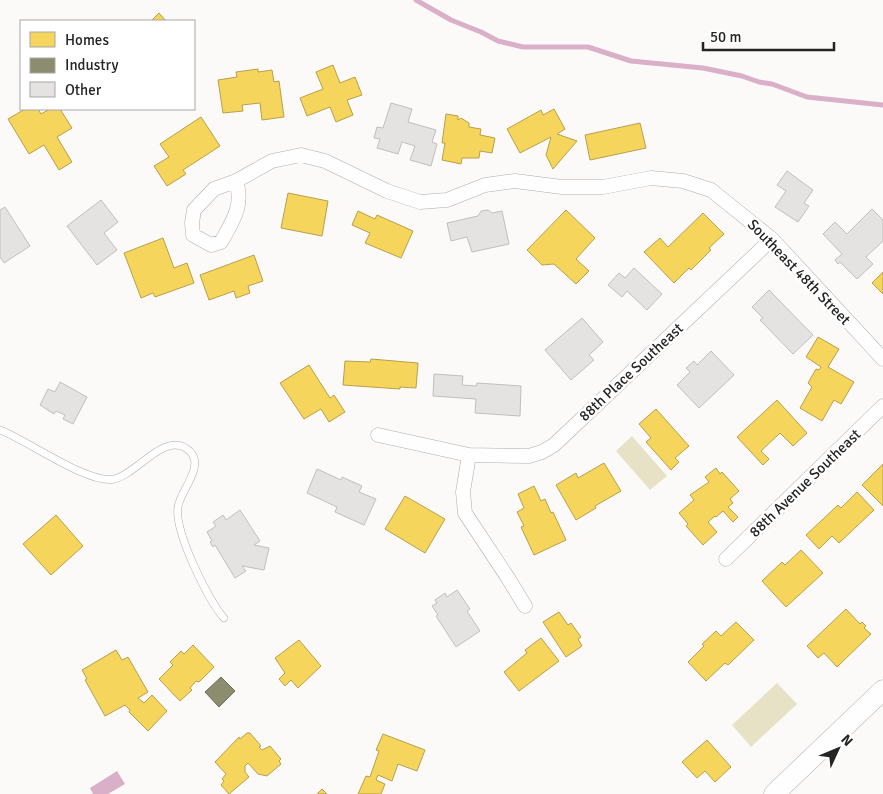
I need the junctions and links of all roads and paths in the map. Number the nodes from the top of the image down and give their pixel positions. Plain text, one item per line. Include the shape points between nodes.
1 (236, 181) junction
2 (772, 239) junction
3 (883, 359) edge
4 (883, 406) edge
5 (0, 430) edge
6 (378, 435) dead end
7 (469, 455) junction
8 (726, 559) dead end
9 (525, 606) dead end
10 (224, 618) dead end
11 (883, 690) edge
12 (774, 794) edge

1 - 1 street, Southeast 48th Street via 214,189 194,210 193,235 211,245 221,242 237,214 240,191
1 - 2 street, Southeast 48th Street via 272,160 301,155 325,161 387,191 420,202 448,200 485,186 515,181 602,187 651,178 683,181 711,190
2 - 3 street, Southeast 48th Street
2 - 7 street, 88th Place Southeast via 554,445 529,456
4 - 8 street, 88th Avenue Southeast
5 - 10 lane via 99,479 114,480 165,447 184,447 192,453 195,462 178,508 179,521 190,556 216,609
6 - 7 street, 88th Place Southeast
7 - 9 street via 463,492 465,513
11 - 12 main road

